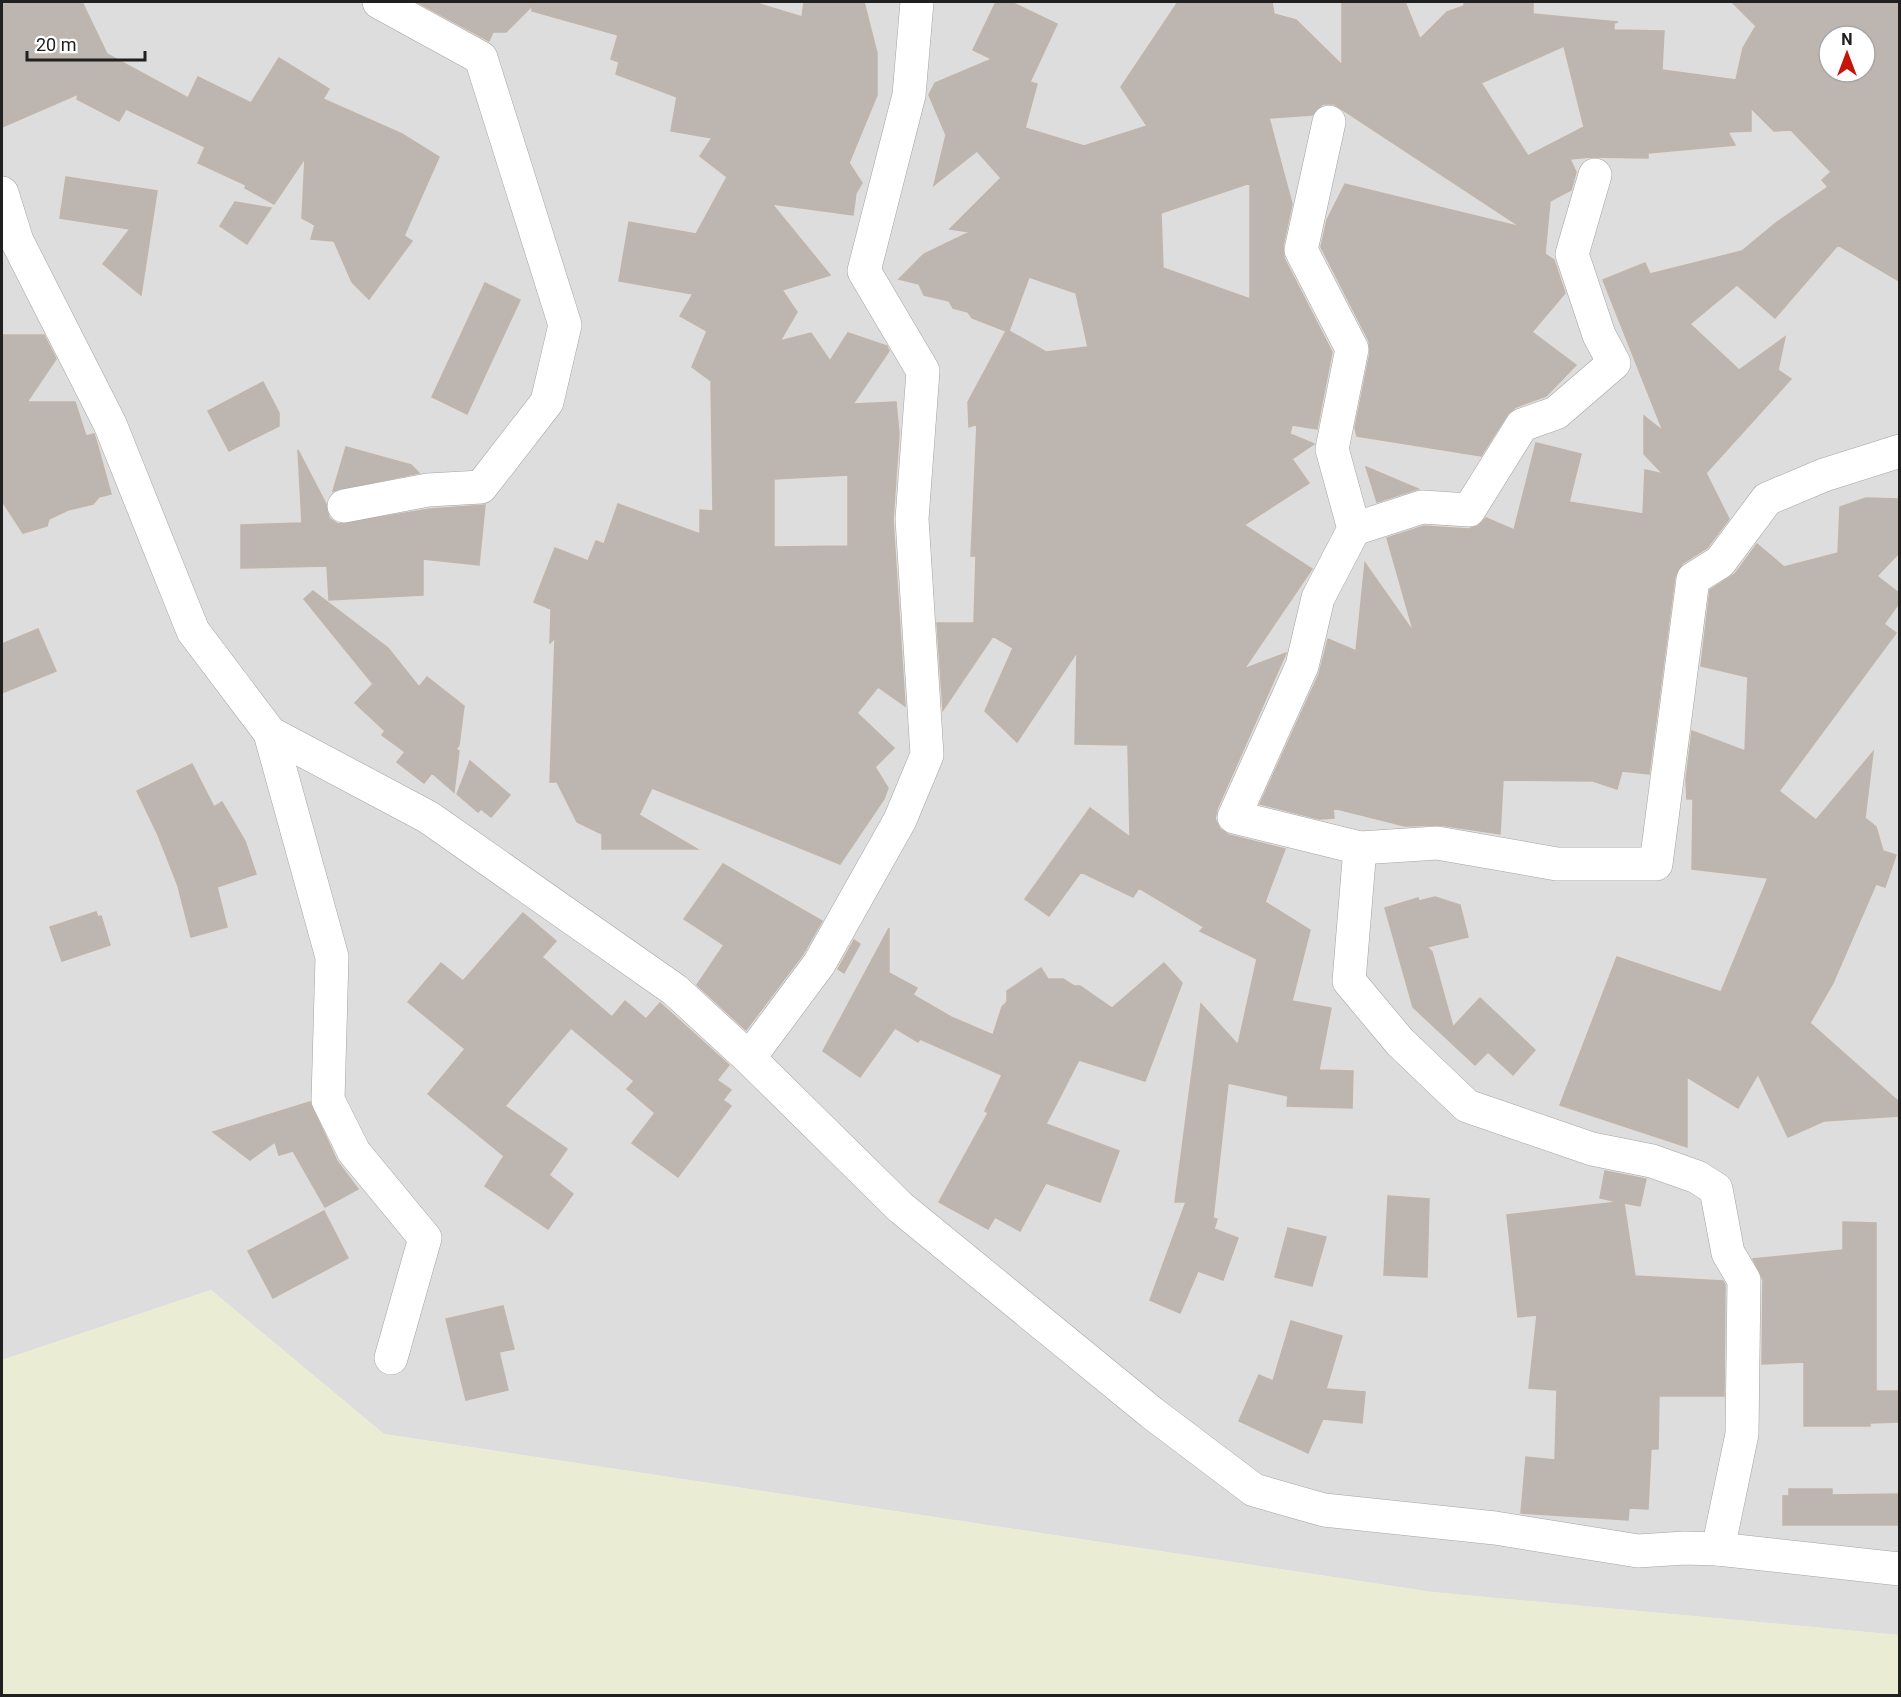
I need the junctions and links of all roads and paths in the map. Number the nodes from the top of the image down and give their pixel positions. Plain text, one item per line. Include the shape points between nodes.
1 (379, 2) edge
2 (917, 2) edge
3 (1329, 122) dead end
4 (1595, 175) dead end
5 (2, 193) edge
6 (1899, 451) edge
7 (344, 506) dead end
8 (1354, 529) junction
9 (270, 733) junction
10 (1360, 848) junction
11 (749, 1058) junction
12 (392, 1358) dead end
13 (1718, 1549) junction
14 (1899, 1569) edge

1 - 7 street via 481,58 565,326 547,402 481,487 428,490
2 - 11 street via 909,95 864,271 923,371 912,519 927,755 900,820 819,964
3 - 8 street via 1301,250 1352,348 1332,449
4 - 8 street via 1572,254 1599,335 1614,363 1556,413 1522,425 1469,510 1422,507
5 - 9 street via 17,241 110,424 193,631
6 - 10 street via 1824,475 1767,499 1720,562 1693,579 1656,864 1557,864 1437,843
8 - 10 street via 1318,598 1302,666 1234,817
9 - 11 street via 428,818 675,990
9 - 12 street via 332,957 328,1100 354,1152 425,1238
10 - 13 street via 1350,981 1416,1058 1467,1106 1592,1149 1652,1161 1697,1177 1716,1189 1728,1253 1744,1280 1742,1434
11 - 13 street via 900,1207 1152,1413 1254,1490 1324,1510 1495,1528 1638,1551
13 - 14 street

